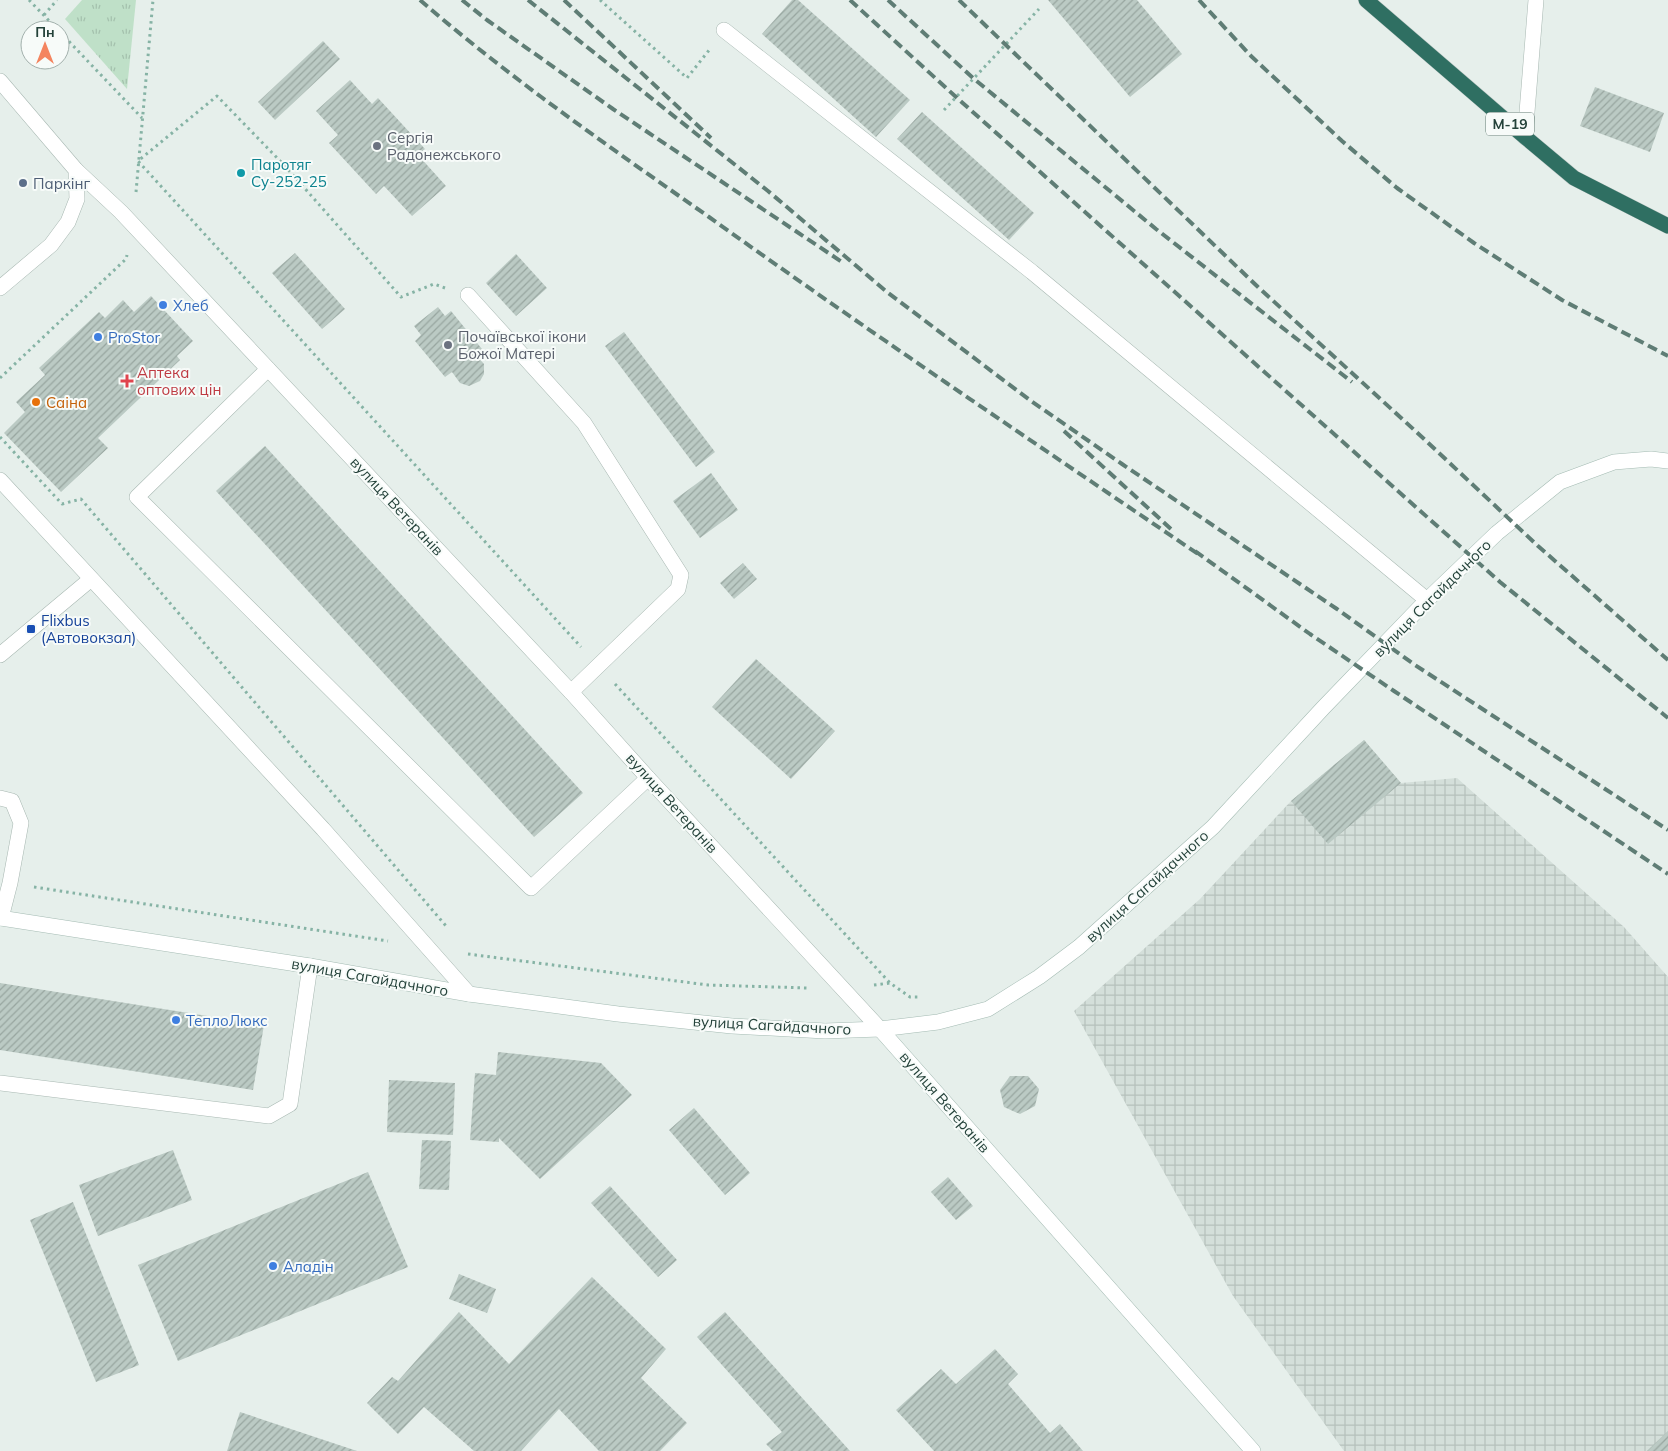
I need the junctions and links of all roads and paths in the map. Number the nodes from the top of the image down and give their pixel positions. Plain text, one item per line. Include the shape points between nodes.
1 (29, 0) edge
2 (57, 0) edge
3 (153, 0) edge
4 (600, 0) edge
5 (1366, 0) edge
6 (1536, 0) edge
7 (1039, 9) dead end
8 (44, 15) junction
9 (49, 20) edge
10 (724, 30) joint
11 (70, 43) edge
12 (0, 81) edge
13 (944, 110) dead end
14 (142, 118) junction
15 (1525, 137) junction
16 (138, 160) junction
17 (76, 170) junction
18 (133, 224) junction
19 (1668, 226) edge
20 (0, 288) edge
21 (468, 295) joint
22 (268, 369) junction
23 (0, 378) edge
24 (0, 437) edge
25 (1668, 461) edge
26 (0, 480) edge
27 (91, 578) junction
28 (1427, 600) junction
29 (0, 655) edge
30 (598, 666) junction
31 (571, 692) junction
32 (648, 778) junction
33 (0, 798) edge
34 (1, 918) edge
35 (451, 932) dead end
36 (464, 947) dead end
37 (470, 954) dead end
38 (310, 966) junction
39 (469, 994) junction
40 (926, 997) dead end
41 (880, 1029) junction
42 (0, 1082) edge
43 (1252, 1451) edge

1 - 8 path
2 - 8 path
3 - 14 path
4 - 10 path via 687,78
5 - 15 highway, М-19
6 - 15 street
7 - 13 path
8 - 9 path
10 - 28 street via 1032,272
11 - 14 path
12 - 17 street, вулиця Ветеранів
14 - 16 path
15 - 19 highway, М-19 via 1574,178
16 - 18 path
16 - 21 path via 217,96 284,165 400,297 434,284
16 - 30 path
17 - 18 street, вулиця Ветеранів
17 - 20 street via 77,199 68,222 51,245
18 - 22 street, вулиця Ветеранів
18 - 23 path via 126,259
21 - 30 street via 584,423 681,575 678,589
22 - 31 street, вулиця Ветеранів
22 - 32 street via 137,497 531,888
24 - 35 path via 62,504 81,499
25 - 28 street, вулиця Сагайдачного via 1614,462 1560,482 1497,532
26 - 27 street
27 - 29 street
27 - 39 street via 323,829
28 - 41 street, вулиця Сагайдачного via 1213,827 1079,947 1039,977 988,1008 938,1022
30 - 31 street
30 - 40 path via 890,983 910,997
31 - 32 street, вулиця Ветеранів
32 - 41 street, вулиця Ветеранів
33 - 34 street via 12,801 21,823
34 - 38 street, вулиця Сагайдачного
36 - 37 path
38 - 39 street, вулиця Сагайдачного
38 - 42 street via 290,1104 269,1116
39 - 41 street, вулиця Сагайдачного via 732,1026 825,1031
41 - 43 street, вулиця Ветеранів

